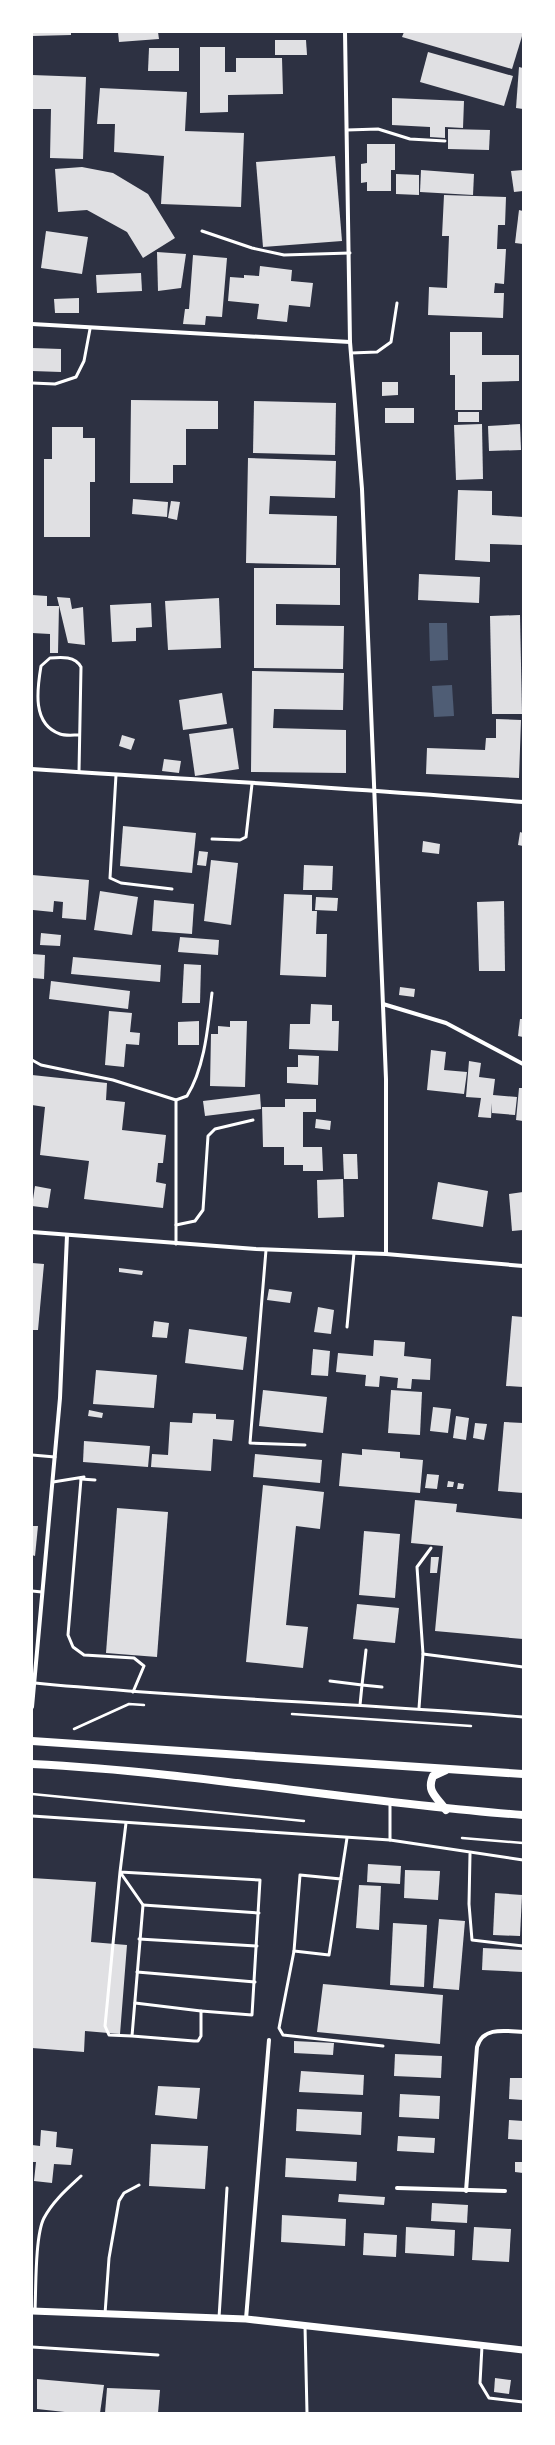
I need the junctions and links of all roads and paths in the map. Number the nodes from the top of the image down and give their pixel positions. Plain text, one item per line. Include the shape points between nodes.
1 (345, 32) edge
2 (347, 130) junction
3 (445, 141) dead end
4 (202, 231) dead end
5 (350, 253) junction
6 (397, 303) dead end
7 (32, 324) edge
8 (90, 329) junction
9 (350, 342) junction
10 (352, 353) junction
11 (32, 383) edge
12 (79, 735) junction
13 (32, 769) edge
14 (79, 772) junction
15 (116, 775) junction
16 (252, 784) junction
17 (374, 789) junction
18 (523, 802) edge
19 (212, 839) dead end
20 (172, 889) dead end
21 (212, 993) dead end
22 (383, 1004) junction
23 (32, 1060) edge
24 (523, 1064) edge
25 (176, 1100) junction
26 (253, 1120) dead end
27 (176, 1225) junction
28 (32, 1232) edge
29 (67, 1235) junction
30 (176, 1244) junction
31 (266, 1250) junction
32 (354, 1253) junction
33 (386, 1254) junction
34 (523, 1266) edge
35 (347, 1327) dead end
36 (305, 1446) dead end
37 (32, 1455) edge
38 (55, 1457) junction
39 (81, 1479) junction
40 (95, 1480) dead end
41 (53, 1482) junction
42 (431, 1548) dead end
43 (32, 1591) edge
44 (42, 1592) junction
45 (366, 1650) dead end
46 (423, 1654) junction
47 (523, 1666) edge
48 (330, 1681) dead end
49 (34, 1683) junction
50 (362, 1685) junction
51 (382, 1687) dead end
52 (133, 1692) junction
53 (145, 1705) dead end
54 (360, 1705) junction
55 (32, 1708) edge
56 (419, 1708) junction
57 (286, 1714) dead end
58 (523, 1718) edge
59 (475, 1726) dead end
60 (72, 1730) dead end
61 (32, 1741) edge
62 (32, 1764) edge
63 (451, 1769) junction
64 (523, 1774) edge
65 (32, 1794) edge
66 (390, 1801) junction
67 (446, 1810) junction
68 (523, 1815) edge
69 (32, 1816) edge
70 (312, 1822) dead end
71 (126, 1823) junction
72 (347, 1838) junction
73 (456, 1838) dead end
74 (390, 1840) junction
75 (523, 1843) edge
76 (470, 1854) junction
77 (523, 1860) edge
78 (120, 1872) junction
79 (341, 1879) junction
80 (143, 1905) junction
81 (259, 1913) junction
82 (139, 1939) junction
83 (257, 1946) junction
84 (523, 1946) edge
85 (294, 1951) junction
86 (137, 1972) junction
87 (255, 1982) junction
88 (135, 2003) junction
89 (201, 2011) junction
90 (523, 2032) edge
91 (132, 2036) junction
92 (269, 2040) dead end
93 (383, 2046) dead end
94 (80, 2176) dead end
95 (139, 2185) dead end
96 (227, 2188) dead end
97 (397, 2188) dead end
98 (466, 2191) junction
99 (505, 2191) dead end
100 (34, 2311) edge
101 (105, 2314) junction
102 (219, 2318) junction
103 (246, 2319) junction
104 (306, 2326) junction
105 (482, 2346) junction
106 (32, 2347) edge
107 (523, 2350) edge
108 (158, 2355) dead end
109 (523, 2402) edge
110 (308, 2413) edge

1 - 2 street
2 - 3 lane via 378,129 410,139
2 - 5 street
4 - 5 lane via 252,248 284,255
5 - 9 street
6 - 10 lane via 391,342 377,352
7 - 8 street
8 - 9 street
8 - 11 lane via 84,361 76,377 55,384
9 - 10 street
10 - 17 street via 362,489
12 - 12 lane via 60,734 44,723 39,715 41,666 50,658 71,658 82,666
12 - 14 lane
13 - 14 street
14 - 15 street
15 - 16 street
15 - 20 lane via 110,878 121,883
16 - 17 street
16 - 19 lane via 246,837 240,840
17 - 18 street
17 - 22 street
21 - 25 lane via 208,1026 195,1083 187,1096
22 - 24 street via 446,1024
22 - 33 street via 386,1079
23 - 25 lane via 41,1066 113,1080
25 - 27 lane
26 - 27 lane via 215,1129 208,1136 203,1210 195,1221
27 - 30 lane
28 - 29 street
29 - 30 street
29 - 38 street
30 - 31 street
31 - 32 street
31 - 36 lane via 250,1442
32 - 33 street
32 - 35 lane
33 - 34 street
37 - 38 lane
38 - 41 street
39 - 40 lane
39 - 41 lane via 84,1477
39 - 52 lane via 68,1634 73,1647 84,1655 134,1658 144,1666
41 - 44 street
42 - 46 lane via 417,1567
43 - 44 lane
44 - 49 street
45 - 50 lane
46 - 47 lane
46 - 56 lane
48 - 50 lane
49 - 52 lane
49 - 55 street
50 - 51 lane
50 - 54 lane
52 - 54 lane
53 - 60 path via 129,1704
54 - 56 lane
56 - 58 lane
57 - 59 path
61 - 63 main road
62 - 66 main road via 106,1768
63 - 64 main road
63 - 67 main road via 438,1772 430,1784 430,1789
65 - 70 path
66 - 67 main road
66 - 74 lane
67 - 68 main road
69 - 71 lane
71 - 72 lane
71 - 78 lane
72 - 74 lane
72 - 79 lane
73 - 75 path
74 - 76 lane
76 - 77 lane
76 - 84 lane via 469,1904 472,1940
78 - 80 lane
78 - 81 lane via 260,1880
78 - 91 lane via 105,2026 109,2035
79 - 85 lane via 329,1955
79 - 85 lane via 300,1875
80 - 81 lane
80 - 82 lane
81 - 83 lane
82 - 83 lane
82 - 86 lane
83 - 87 lane
85 - 93 lane via 279,2028 283,2035
86 - 87 lane
86 - 88 lane
87 - 89 lane via 252,2015
88 - 89 lane
88 - 91 lane
89 - 91 lane via 201,2036 198,2041
90 - 98 street via 488,2033 480,2038 477,2046
92 - 103 street
94 - 100 lane via 54,2201 43,2220 36,2261
95 - 101 lane via 124,2193 119,2202 109,2258
96 - 102 lane
97 - 98 street
98 - 99 street
100 - 101 street
101 - 102 street
102 - 103 street
103 - 104 street
104 - 105 street
104 - 110 lane
105 - 107 street
105 - 109 lane via 480,2383 489,2398
106 - 108 lane

